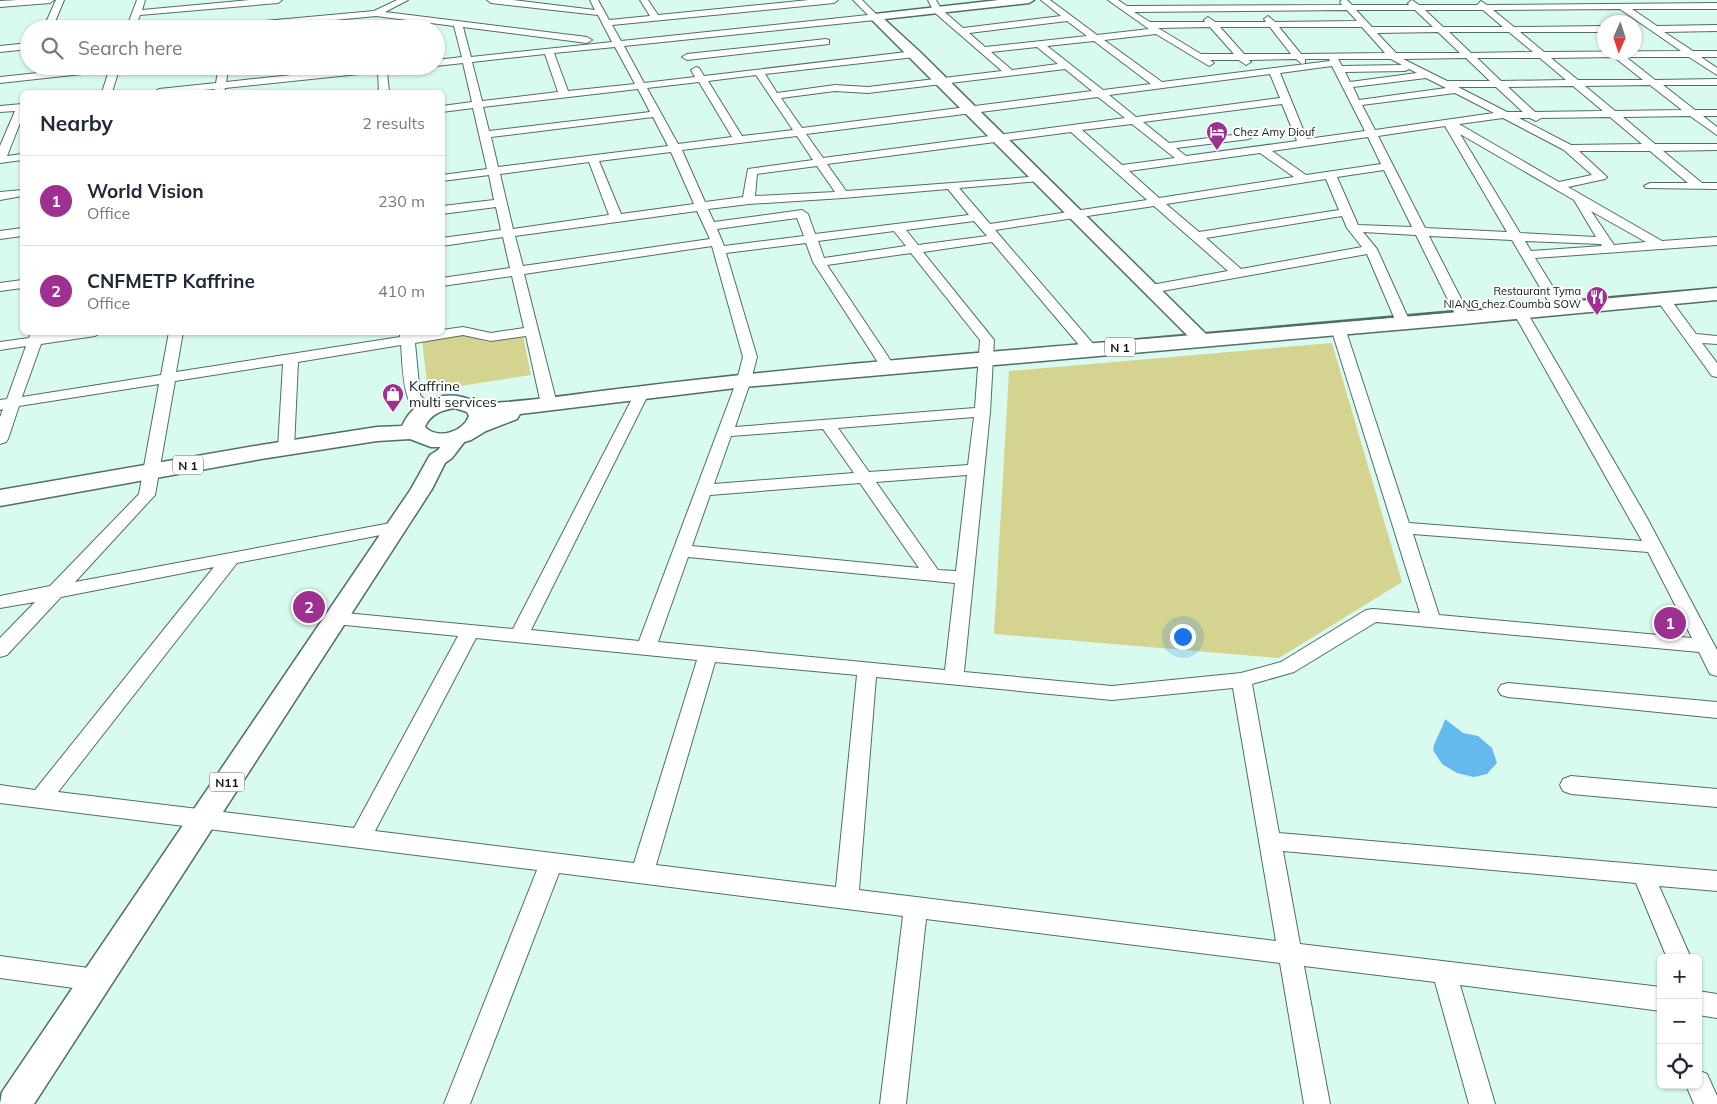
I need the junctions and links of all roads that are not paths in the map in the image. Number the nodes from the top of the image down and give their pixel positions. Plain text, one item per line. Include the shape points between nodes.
1 (50, 0) edge
2 (60, 0) edge
3 (141, 0) edge
4 (278, 0) edge
5 (375, 0) edge
6 (404, 0) edge
7 (491, 0) edge
8 (562, 0) edge
9 (594, 0) edge
10 (644, 0) edge
11 (834, 0) edge
12 (857, 0) edge
13 (1029, 0) edge
14 (1045, 0) edge
15 (1112, 0) edge
16 (1191, 0) edge
17 (1544, 0) edge
18 (1613, 0) edge
19 (1684, 0) edge
20 (795, 2) edge
21 (1412, 3) edge
22 (1480, 3) edge
23 (0, 4) edge
24 (1256, 4) edge
25 (1345, 4) edge
26 (935, 5) edge
27 (1552, 6) junction
28 (1622, 6) junction
29 (1694, 6) junction
30 (1717, 6) edge
31 (550, 7) junction
32 (1198, 8) junction
33 (1124, 9) junction
34 (136, 13) junction
35 (601, 13) junction
36 (233, 15) edge
37 (1709, 16) dead end
38 (377, 17) junction
39 (875, 17) junction
40 (656, 18) junction
41 (1069, 18) junction
42 (51, 20) edge
43 (133, 20) edge
44 (274, 20) edge
45 (347, 20) edge
46 (418, 20) edge
47 (731, 21) junction
48 (445, 22) edge
49 (458, 23) junction
50 (606, 23) junction
51 (810, 24) junction
52 (1148, 25) junction
53 (1213, 25) junction
54 (1273, 25) junction
55 (1367, 27) junction
56 (1717, 28) edge
57 (1511, 29) junction
58 (1582, 29) junction
59 (1597, 29) edge
60 (1642, 29) edge
61 (1655, 29) junction
62 (510, 30) junction
63 (1441, 30) junction
64 (962, 31) junction
65 (1157, 31) junction
66 (675, 38) junction
67 (1095, 38) junction
68 (1597, 40) dead end
69 (618, 44) junction
70 (1039, 44) junction
71 (20, 47) edge
72 (0, 49) edge
73 (984, 50) junction
74 (548, 51) junction
75 (834, 52) junction
76 (1597, 53) edge
77 (1642, 53) edge
78 (914, 54) junction
79 (1691, 54) junction
80 (1717, 54) edge
81 (1392, 55) junction
82 (1468, 55) junction
83 (1542, 55) junction
84 (1240, 56) junction
85 (1298, 56) junction
86 (687, 57) junction
87 (1199, 58) junction
88 (466, 60) junction
89 (1623, 60) edge
90 (445, 62) edge
91 (1335, 63) junction
92 (1067, 66) junction
93 (1307, 67) junction
94 (1413, 68) junction
95 (1274, 71) junction
96 (758, 72) junction
97 (1717, 72) edge
98 (1010, 73) junction
99 (1256, 74) junction
100 (26, 75) edge
101 (63, 75) edge
102 (113, 75) edge
103 (222, 75) edge
104 (305, 75) edge
105 (341, 75) edge
106 (383, 75) edge
107 (1428, 75) junction
108 (1230, 77) junction
109 (701, 79) junction
110 (0, 80) edge
111 (23, 81) junction
112 (305, 81) junction
113 (941, 81) junction
114 (1652, 82) junction
115 (1717, 82) edge
116 (1498, 83) junction
117 (1576, 83) junction
118 (1444, 84) junction
119 (1346, 85) junction
120 (641, 86) junction
121 (1160, 86) junction
122 (220, 89) edge
123 (108, 90) edge
124 (200, 90) edge
125 (384, 90) edge
126 (1456, 90) junction
127 (564, 94) junction
128 (1102, 94) junction
129 (775, 96) junction
130 (1286, 100) junction
131 (1356, 103) junction
132 (477, 105) junction
133 (18, 106) edge
134 (0, 109) edge
135 (445, 109) edge
136 (971, 110) junction
137 (656, 114) junction
138 (1532, 114) junction
139 (1613, 114) junction
140 (1693, 114) junction
141 (1717, 114) edge
142 (1503, 115) junction
143 (1135, 120) junction
144 (1447, 122) junction
145 (1074, 129) junction
146 (17, 132) edge
147 (800, 132) junction
148 (1370, 132) junction
149 (1717, 132) edge
150 (484, 135) junction
151 (1249, 136) dead end
152 (1000, 139) junction
153 (739, 140) junction
154 (1303, 143) junction
155 (1168, 146) junction
156 (1717, 147) edge
157 (675, 148) junction
158 (1568, 148) junction
159 (1653, 148) junction
160 (1262, 149) junction
161 (20, 157) edge
162 (593, 159) junction
163 (0, 160) edge
164 (1184, 160) junction
165 (821, 163) junction
166 (1387, 166) junction
167 (1120, 169) junction
168 (493, 172) junction
169 (1330, 175) junction
170 (445, 178) edge
171 (1040, 178) junction
172 (1304, 179) junction
173 (951, 186) junction
174 (1557, 186) junction
175 (1650, 186) dead end
176 (1699, 186) junction
177 (1717, 186) edge
178 (20, 193) edge
179 (843, 194) junction
180 (0, 196) edge
181 (1577, 198) junction
182 (749, 200) junction
183 (1157, 202) junction
184 (501, 203) junction
185 (701, 205) junction
186 (445, 210) edge
187 (1346, 212) junction
188 (1076, 214) junction
189 (616, 217) junction
190 (978, 217) junction
191 (710, 226) junction
192 (897, 228) junction
193 (1352, 228) junction
194 (20, 232) edge
195 (508, 232) junction
196 (1421, 232) junction
197 (992, 233) junction
198 (0, 235) edge
199 (1196, 236) junction
200 (1516, 237) junction
201 (811, 239) junction
202 (1717, 241) edge
203 (445, 242) edge
204 (1608, 245) junction
205 (1658, 245) junction
206 (719, 246) junction
207 (914, 249) junction
208 (1371, 249) junction
209 (1527, 255) junction
210 (819, 262) junction
211 (517, 271) junction
212 (1238, 273) junction
213 (445, 282) edge
214 (20, 284) edge
215 (0, 287) edge
216 (1151, 289) junction
217 (1717, 294) edge
218 (1663, 299) junction
219 (1559, 308) junction
220 (1520, 312) junction
221 (1464, 318) junction
222 (1403, 322) junction
223 (1338, 328) junction
224 (532, 331) junction
225 (445, 333) edge
226 (60, 335) edge
227 (175, 335) edge
228 (407, 336) edge
229 (37, 337) edge
230 (1692, 338) junction
231 (1202, 340) junction
232 (1717, 340) edge
233 (0, 346) edge
234 (1090, 349) junction
235 (291, 358) junction
236 (986, 358) junction
237 (888, 367) junction
238 (1717, 373) edge
239 (168, 378) junction
240 (744, 380) junction
241 (642, 393) junction
242 (6, 404) edge
243 (549, 404) junction
244 (982, 412) junction
245 (471, 424) junction
246 (827, 424) junction
247 (424, 432) junction
248 (725, 432) junction
249 (0, 439) edge
250 (286, 448) junction
251 (976, 469) junction
252 (151, 471) junction
253 (865, 478) junction
254 (704, 490) junction
255 (0, 498) edge
256 (396, 527) junction
257 (1402, 528) junction
258 (1652, 547) junction
259 (681, 551) junction
260 (232, 557) junction
261 (933, 575) junction
262 (964, 578) junction
263 (55, 591) junction
264 (0, 602) edge
265 (335, 618) junction
266 (1432, 621) junction
267 (470, 631) junction
268 (519, 635) junction
269 (1704, 646) junction
270 (646, 648) junction
271 (0, 650) edge
272 (708, 654) junction
273 (867, 669) junction
274 (1717, 669) edge
275 (954, 677) junction
276 (1241, 680) junction
277 (1508, 690) dead end
278 (1717, 710) edge
279 (1571, 785) dead end
280 (0, 794) edge
281 (1717, 798) edge
282 (40, 799) junction
283 (203, 818) junction
284 (360, 838) junction
285 (1270, 841) junction
286 (551, 862) junction
287 (642, 874) junction
288 (1644, 874) junction
289 (1717, 880) edge
290 (847, 898) junction
291 (916, 907) junction
292 (1290, 953) junction
293 (1677, 954) edge
294 (0, 967) edge
295 (1444, 972) junction
296 (96, 980) junction
297 (1657, 999) edge
298 (1702, 1004) edge
299 (1717, 1006) edge
300 (14, 1104) edge
301 (457, 1104) edge
302 (893, 1104) edge
303 (1317, 1104) edge
304 (1482, 1104) edge

1 - 23 street
2 - 42 street
3 - 34 street
4 - 36 street
5 - 38 street
6 - 38 street
7 - 31 street
8 - 31 street
9 - 35 street
10 - 40 street
11 - 20 street
12 - 39 street
13 - 26 main road
14 - 41 street
15 - 33 street
16 - 32 street
17 - 27 street
18 - 28 street
19 - 29 street
20 - 47 street
21 - 22 street
21 - 25 street
21 - 63 street
22 - 27 street
22 - 57 street
24 - 25 street
24 - 32 street
24 - 54 street
25 - 55 street
26 - 39 main road
26 - 64 street
27 - 28 street
27 - 58 street
28 - 29 street
28 - 61 street
29 - 30 street
29 - 37 street
31 - 35 street
31 - 62 street
32 - 33 street
32 - 53 street
33 - 52 street
34 - 36 street
34 - 43 street
35 - 50 street
36 - 44 street
38 - 45 street
38 - 46 street
39 - 51 street
39 - 78 main road
40 - 47 street
40 - 50 street
41 - 64 street
41 - 67 street
47 - 51 street
47 - 66 street
48 - 49 street
49 - 62 street
49 - 88 street
50 - 69 street
51 - 75 street
52 - 53 street
52 - 65 street
53 - 54 street
53 - 84 street
54 - 55 street
54 - 85 street
55 - 63 street
55 - 81 street
56 - 61 street
57 - 58 street
57 - 63 street
57 - 83 street
58 - 59 street
58 - 68 street
60 - 61 street
61 - 79 street
62 - 69 street
63 - 82 street
64 - 73 street
65 - 67 street
65 - 87 street
66 - 69 street
66 - 86 street
67 - 70 street
67 - 121 street
69 - 74 street
69 - 120 street
70 - 73 street
70 - 92 street
71 - 72 street
73 - 98 street
74 - 88 street
74 - 127 street
75 - 78 street
75 - 86 street
75 - 96 street
76 - 83 street
77 - 79 street
78 - 113 main road
79 - 80 street
79 - 97 street
81 - 82 street
81 - 91 street
81 - 94 street
82 - 83 street
82 - 116 street
83 - 117 street
84 - 85 street
84 - 87 street
84 - 99 street
85 - 91 street
85 - 93 street
86 - 109 street
87 - 108 street
88 - 90 street
88 - 132 street
89 - 114 street
91 - 93 street
91 - 94 street
91 - 119 street
92 - 98 street
92 - 128 street
93 - 95 street
94 - 107 street
95 - 99 street
95 - 130 street
96 - 109 street
96 - 129 street
98 - 113 street
99 - 108 street
100 - 111 street
101 - 111 street
102 - 123 street
103 - 122 street
104 - 112 street
105 - 112 street
106 - 125 street
107 - 118 street
107 - 119 street
108 - 121 street
109 - 120 street
109 - 153 street
110 - 111 street
112 - 122 street
113 - 129 street via 871,93 835,88
113 - 136 main road
114 - 115 street
114 - 117 street
114 - 140 street
116 - 117 street
116 - 118 street
116 - 138 street
117 - 139 street
118 - 126 street
119 - 131 street
120 - 127 street
120 - 137 street
121 - 128 street
122 - 124 street
126 - 131 street
126 - 142 street
127 - 132 street
128 - 136 street
128 - 143 street
129 - 147 street
130 - 143 street
130 - 154 street
131 - 148 street
132 - 135 street
132 - 150 street
133 - 134 street
133 - 146 street
136 - 147 street
136 - 152 main road
137 - 150 street
137 - 157 street
138 - 139 street
138 - 142 street
138 - 158 street
139 - 140 street
139 - 159 street
140 - 141 street
140 - 149 street
142 - 144 street
142 - 158 street
143 - 145 street
143 - 155 street
144 - 148 street
144 - 174 street
144 - 200 street
145 - 152 street
145 - 167 street
146 - 163 street
147 - 153 street
147 - 165 street
148 - 154 street
148 - 166 street
150 - 168 street
151 - 155 street
152 - 165 street
152 - 171 main road
153 - 157 street
154 - 160 street
155 - 164 street
156 - 159 street
157 - 162 street
157 - 185 street
158 - 159 street
158 - 174 street via 1601,177
159 - 176 street
160 - 164 street
160 - 172 street
161 - 163 street
162 - 168 street
162 - 189 street
164 - 167 street
165 - 179 street
165 - 182 street via 752,171
166 - 169 street
166 - 196 street
167 - 183 street
168 - 170 street
168 - 184 street
169 - 172 street
169 - 187 street
171 - 173 street
171 - 188 main road
172 - 183 street
173 - 179 street
173 - 190 street
174 - 181 street
175 - 176 street
176 - 177 street
178 - 180 street
179 - 182 street
181 - 204 street
181 - 205 street
182 - 185 street
183 - 188 street
183 - 199 street
184 - 186 street
184 - 195 street
185 - 189 street
185 - 191 street
187 - 193 street
187 - 199 street
188 - 197 street
188 - 216 main road
189 - 195 street
190 - 192 street
190 - 197 street
191 - 201 street via 802,214
191 - 206 street
192 - 201 street
192 - 207 street
193 - 196 street
193 - 208 street
194 - 198 street
195 - 203 street
195 - 211 street
196 - 200 street
196 - 221 street
197 - 207 street
197 - 234 street
199 - 212 street
200 - 204 street
200 - 209 street
201 - 206 street
201 - 210 street
202 - 205 street
204 - 205 street
204 - 209 street
206 - 211 street
206 - 240 street via 750,357
207 - 210 street
207 - 236 street via 987,340
208 - 212 street
208 - 222 street
209 - 219 street
210 - 237 street
211 - 213 street
211 - 224 street
212 - 216 street
214 - 215 street
216 - 231 main road
217 - 218 highway, N 1
218 - 219 highway, N 1
218 - 230 street
219 - 220 highway, N 1
220 - 221 highway, N 1
220 - 258 street via 1603,454
221 - 222 highway, N 1
222 - 223 highway, N 1
223 - 231 highway, N 1
223 - 257 street
224 - 225 street via 492,337 463,331
224 - 243 street
226 - 229 street
227 - 239 street
228 - 235 street
228 - 247 street via 413,395
229 - 233 street
229 - 242 street
230 - 232 street
230 - 238 street
231 - 234 highway, N 1
234 - 236 highway, N 1
235 - 239 street
235 - 250 street
236 - 237 highway, N 1
236 - 244 street
237 - 240 highway, N 1
239 - 242 street
239 - 252 street
240 - 241 highway, N 1
240 - 248 street
241 - 243 highway, N 1
241 - 268 street
242 - 249 street
243 - 245 highway, N 1 via 523,407
244 - 246 street
244 - 251 street
245 - 247 highway
245 - 247 highway via 473,405 440,404
246 - 248 street
246 - 253 street
247 - 250 highway, N 1 via 377,434
247 - 256 main road, N11 via 421,489
248 - 254 street
250 - 252 highway, N 1
251 - 253 street
251 - 262 street
252 - 255 highway, N 1
252 - 263 street via 147,495
253 - 254 street
253 - 261 street
254 - 259 street
256 - 260 street
256 - 265 main road, N11
257 - 258 street
257 - 266 street
258 - 269 street
259 - 261 street
259 - 270 street
260 - 263 street
260 - 282 street
261 - 262 street
262 - 275 street
263 - 264 street
263 - 271 street
265 - 267 street
265 - 283 main road, N11
266 - 269 street
266 - 276 street via 1373,615 1286,667
267 - 268 street
267 - 284 street
268 - 270 street
269 - 274 street
270 - 272 street
272 - 273 street
272 - 287 street
273 - 275 street
273 - 290 street
275 - 276 street via 1112,692
276 - 285 street
277 - 278 street
279 - 281 street
280 - 282 street
282 - 283 street
283 - 284 street
283 - 296 main road, N11
284 - 286 street
285 - 288 street
285 - 292 street
286 - 287 street
286 - 301 street
287 - 290 street
288 - 289 street
288 - 293 street
290 - 291 street
291 - 292 street
291 - 302 street
292 - 295 street
292 - 303 street
294 - 296 street
295 - 297 street
295 - 304 street
296 - 300 main road, N11
298 - 299 street

